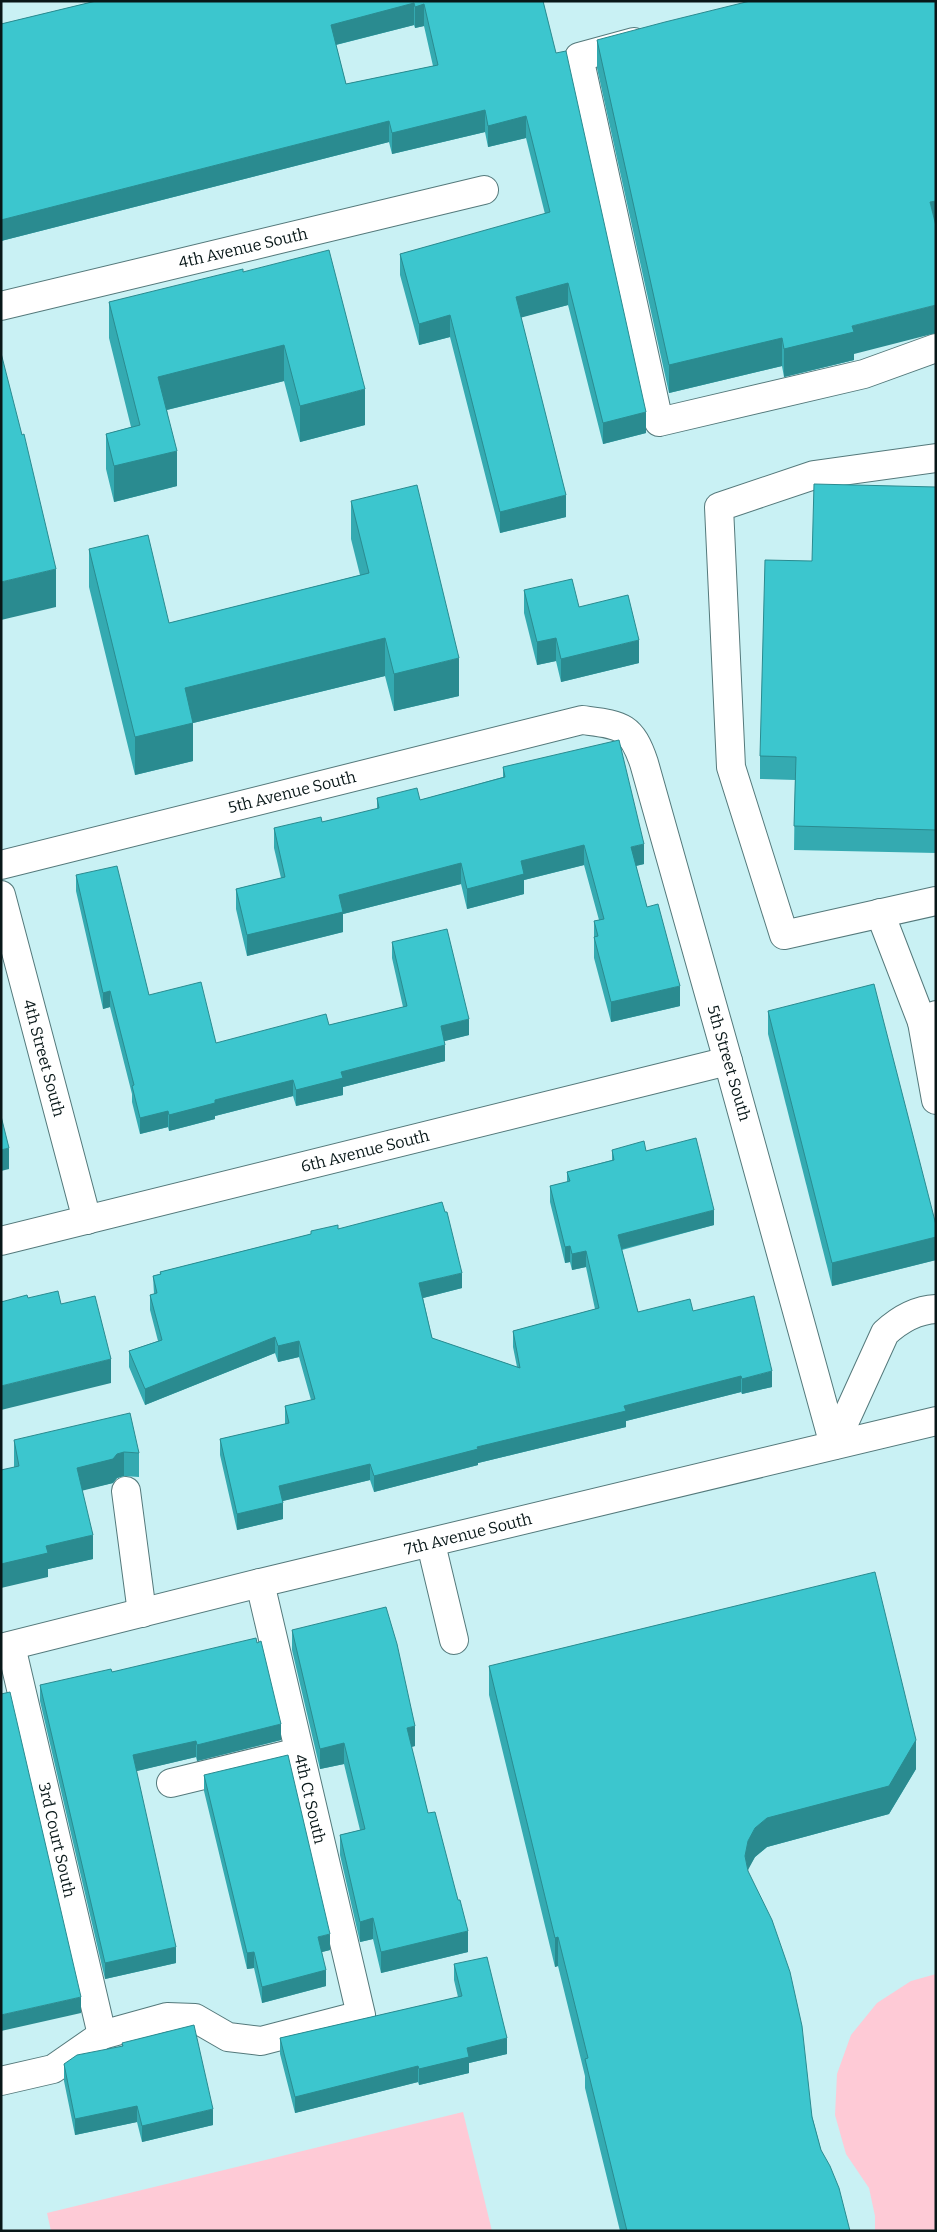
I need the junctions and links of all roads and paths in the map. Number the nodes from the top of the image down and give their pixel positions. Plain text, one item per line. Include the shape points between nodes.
1 (654, 36) edge
2 (484, 190) dead end
3 (1, 306) edge
4 (936, 348) edge
5 (936, 458) edge
6 (582, 720) joint
7 (1, 865) edge
8 (1, 896) edge
9 (936, 901) edge
10 (880, 913) junction
11 (929, 1018) edge
12 (728, 1062) junction
13 (936, 1100) edge
14 (86, 1220) junction
15 (1, 1241) edge
16 (936, 1309) edge
17 (936, 1421) edge
18 (834, 1445) junction
19 (126, 1491) dead end
20 (431, 1544) junction
21 (260, 1584) junction
22 (142, 1613) junction
23 (454, 1640) dead end
24 (6, 1647) edge
25 (299, 1752) junction
26 (171, 1783) dead end
27 (102, 2034) junction
28 (1, 2081) edge

1 - 4 street via 579,57 659,422 864,374
2 - 3 street, 4th Avenue South
5 - 10 street via 814,474 718,507 731,767 784,935
6 - 7 street, 5th Avenue South
6 - 12 street, 5th Street South via 618,724 637,742
8 - 14 street, 4th Street South
9 - 10 street
10 - 11 street
11 - 13 street
12 - 14 street, 6th Avenue South
12 - 18 street, 5th Street South
14 - 15 street, 6th Avenue South
16 - 18 street via 898,1321 885,1333
17 - 18 street, 7th Avenue South
18 - 20 street, 7th Avenue South
19 - 22 street
20 - 21 street, 7th Avenue South
20 - 23 street
21 - 22 street, 7th Avenue South
21 - 25 street, 4th Ct South
22 - 24 street, 7th Avenue South
24 - 27 street, 3rd Court South
25 - 26 street
25 - 27 street, 4th Ct South via 361,2015 262,2041 228,2037 195,2018 168,2017
27 - 28 street via 53,2069

